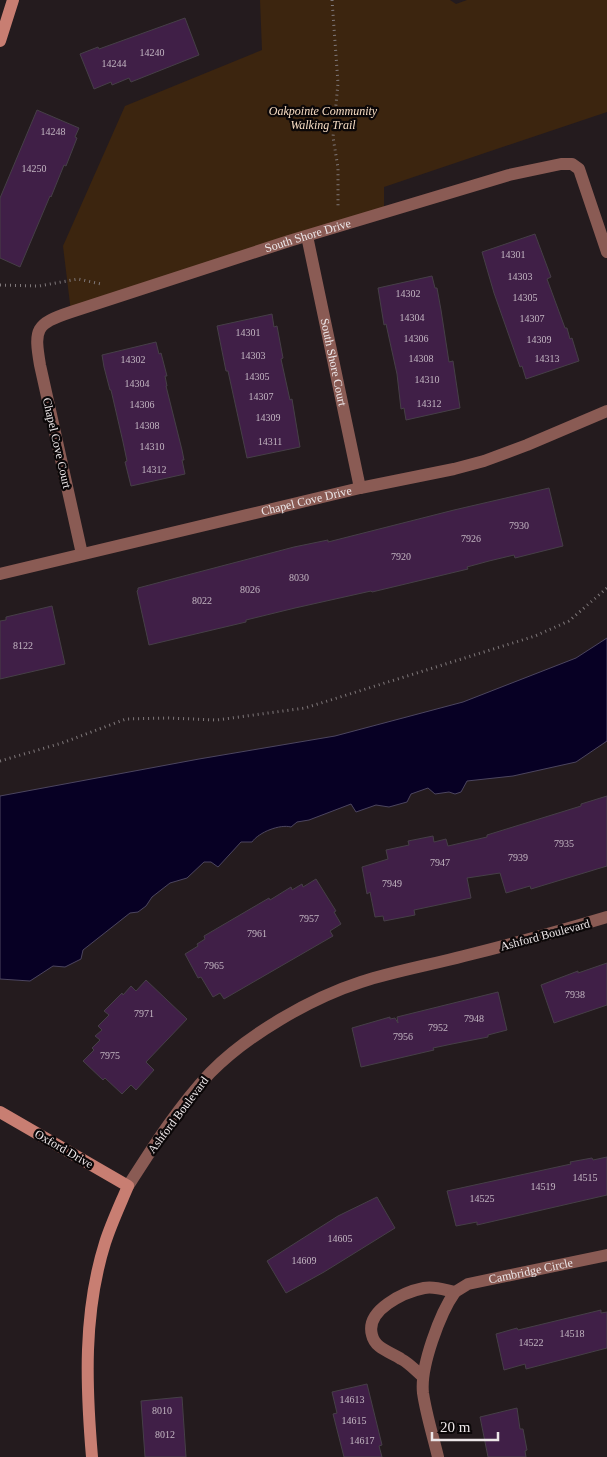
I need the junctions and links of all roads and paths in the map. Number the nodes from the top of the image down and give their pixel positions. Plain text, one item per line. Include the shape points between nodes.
1 (13, 0) edge
2 (332, 0) edge
3 (0, 40) edge
4 (337, 227) junction
5 (307, 236) junction
6 (607, 252) edge
7 (0, 286) edge
8 (134, 292) junction
9 (38, 330) joint
10 (607, 411) edge
11 (360, 488) junction
12 (82, 554) junction
13 (0, 574) edge
14 (607, 588) edge
15 (0, 761) edge
16 (607, 918) edge
17 (0, 1112) edge
18 (128, 1186) junction
19 (607, 1255) edge
20 (455, 1292) junction
21 (422, 1376) junction
22 (92, 1457) edge
23 (438, 1457) edge

1 - 3 street
2 - 4 path via 338,83 333,138 338,168
4 - 5 street, South Shore Drive
4 - 6 street, South Shore Drive via 533,169 572,164 581,173
5 - 8 street, South Shore Drive
5 - 11 street, South Shore Court
7 - 8 path via 39,286 78,279
8 - 9 street, South Shore Drive via 55,318
9 - 12 street, Chapel Cove Court via 40,365
10 - 11 street, Chapel Cove Drive via 484,461
11 - 12 street, Chapel Cove Drive
12 - 13 street, Chapel Cove Drive
14 - 15 path via 569,621 535,636 306,708 217,720 126,718 62,743
16 - 18 street, Ashford Boulevard via 360,982 294,1013 256,1035 210,1073 164,1130
17 - 18 street, Oxford Drive
18 - 22 street, Ashford Boulevard via 105,1243 89,1318 86,1372
19 - 20 street, Cambridge Circle via 468,1284
20 - 21 street via 446,1304
20 - 21 street via 435,1287 408,1293 379,1310 372,1320 372,1335 378,1346
21 - 23 street via 423,1394

